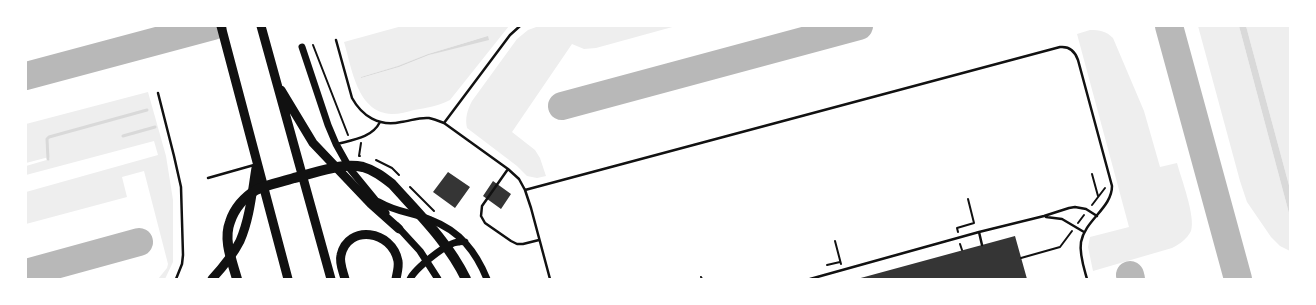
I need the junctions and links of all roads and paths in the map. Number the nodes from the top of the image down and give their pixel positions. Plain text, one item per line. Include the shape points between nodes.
1 (221, 26) edge
2 (261, 26) edge
3 (520, 26) edge
4 (336, 40) dead end
5 (313, 45) dead end
6 (302, 47) dead end
7 (275, 80) junction
8 (158, 92) dead end
9 (380, 122) junction
10 (444, 123) junction
11 (352, 140) junction
12 (336, 144) junction
13 (367, 157) dead end
14 (375, 160) dead end
15 (256, 164) junction
16 (508, 169) junction
17 (1092, 174) dead end
18 (208, 178) dead end
19 (402, 179) dead end
20 (408, 185) dead end
21 (1107, 185) dead end
22 (525, 190) junction
23 (370, 194) junction
24 (1098, 196) junction
25 (968, 199) dead end
26 (434, 212) dead end
27 (1044, 216) junction
28 (1097, 216) junction
29 (399, 228) junction
30 (980, 232) junction
31 (1084, 232) junction
32 (958, 235) dead end
33 (539, 240) junction
34 (835, 241) dead end
35 (465, 242) junction
36 (960, 243) dead end
37 (982, 245) dead end
38 (962, 250) dead end
39 (1021, 258) dead end
40 (426, 261) junction
41 (840, 262) junction
42 (827, 266) dead end
43 (842, 268) dead end
44 (176, 279) edge
45 (212, 279) edge
46 (237, 279) edge
47 (288, 279) edge
48 (331, 279) edge
49 (345, 279) edge
50 (396, 279) edge
51 (410, 279) edge
52 (438, 279) edge
53 (466, 279) edge
54 (486, 279) edge
55 (550, 279) edge
56 (810, 279) edge
57 (1087, 279) edge

1 - 15 highway
2 - 7 highway
3 - 10 lane via 510,35
4 - 9 lane via 352,98 367,117
5 - 11 path
6 - 12 main road
7 - 29 highway via 313,143 371,204
7 - 48 highway
8 - 44 lane via 181,187 183,255
9 - 10 lane via 392,124 422,118
9 - 11 lane via 371,132
10 - 16 lane
11 - 12 lane
11 - 13 path via 361,142 359,156
12 - 23 main road via 350,169
14 - 19 path via 392,168
15 - 18 lane
15 - 45 highway via 249,212 240,240
15 - 47 highway
16 - 22 lane via 519,179
16 - 33 lane via 482,206 480,216 485,223 517,244
17 - 24 path
20 - 26 path
21 - 24 path
22 - 28 lane via 1065,46 1073,50 1078,60 1112,186 1111,195
22 - 33 lane
23 - 29 main road
23 - 35 main road via 390,208 444,226
24 - 39 path via 1060,247
25 - 32 path via 974,223 956,228
27 - 28 lane via 1075,207 1086,209
27 - 30 lane
27 - 31 lane via 1062,219
28 - 31 lane
29 - 40 main road
30 - 37 lane
30 - 56 lane
31 - 57 lane via 1080,247
33 - 55 lane
34 - 41 path
35 - 40 main road via 453,243
35 - 54 main road via 475,254
36 - 38 path
40 - 51 main road
40 - 52 main road
41 - 42 path
41 - 43 path
46 - 53 highway via 228,245 228,234 229,224 239,204 256,190 268,185 349,166 363,167 392,184 452,253
49 - 50 highway via 340,260 344,248 353,239 368,234 382,238 393,247 398,262

